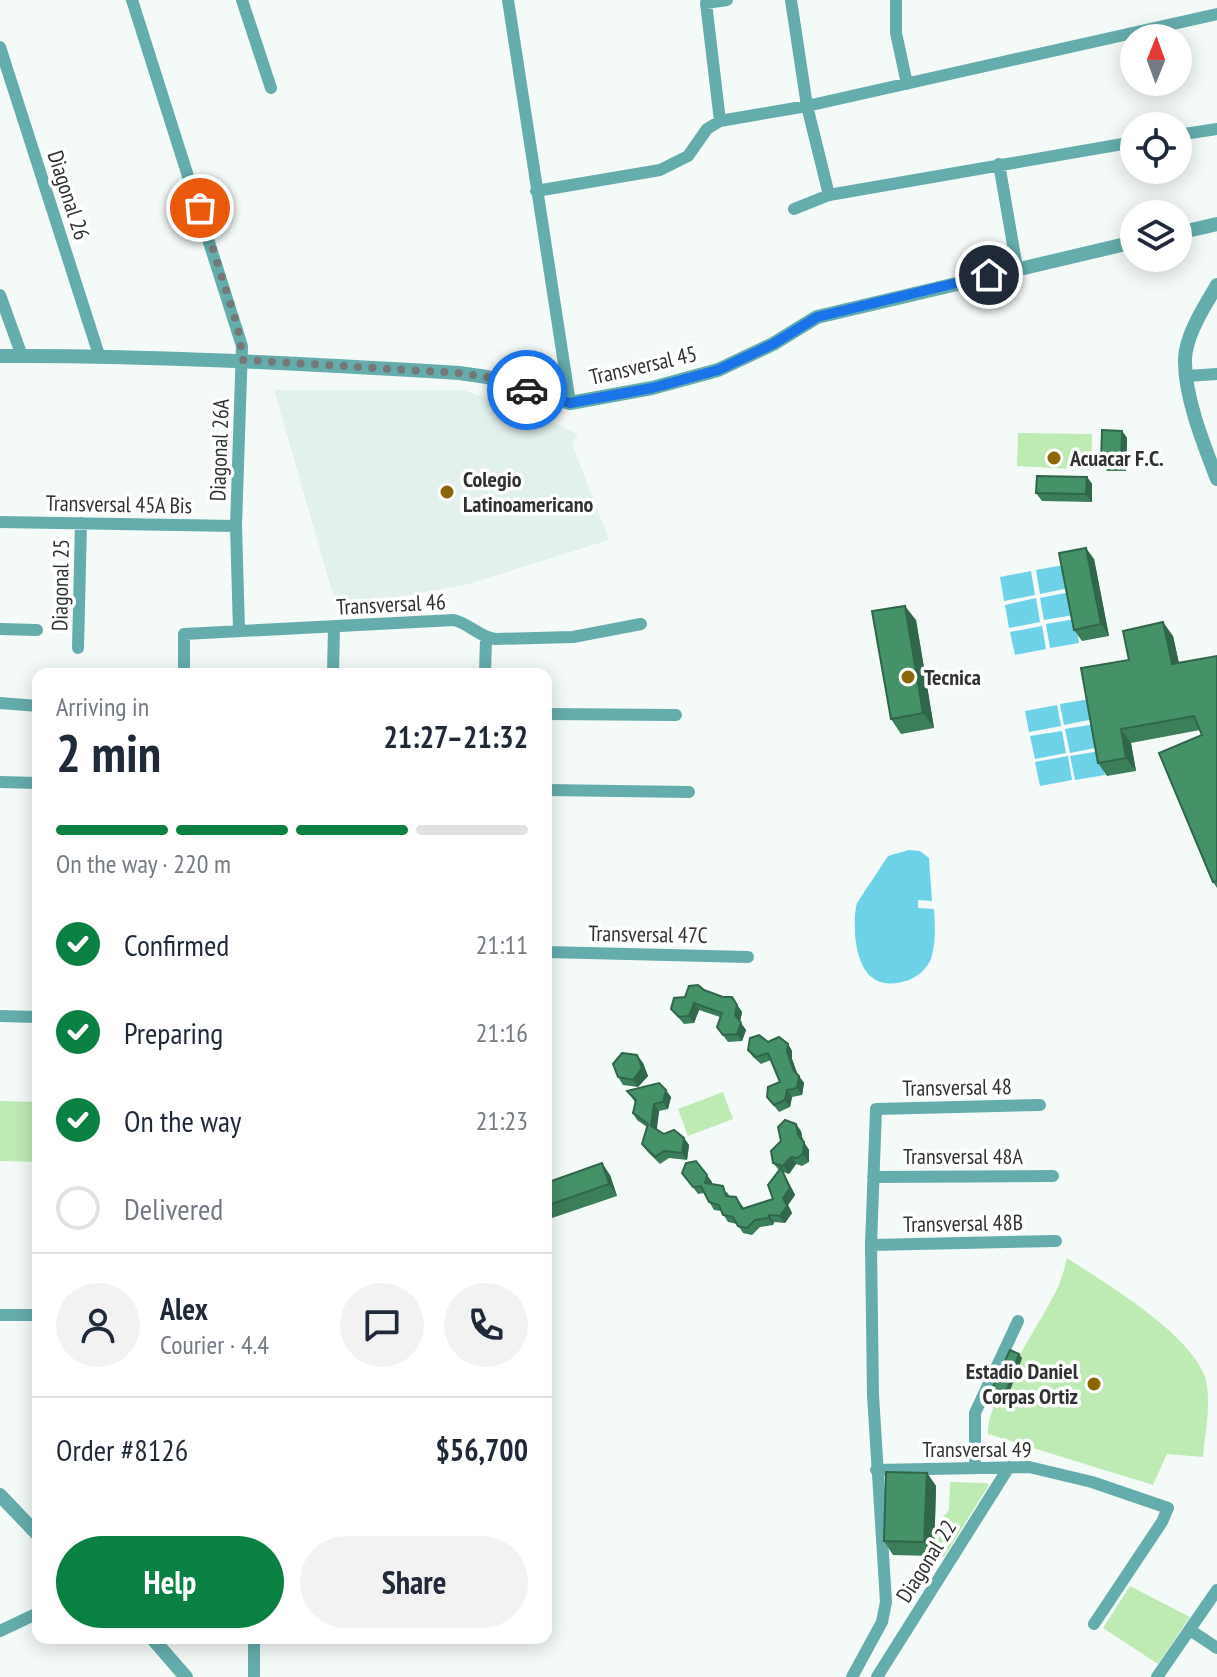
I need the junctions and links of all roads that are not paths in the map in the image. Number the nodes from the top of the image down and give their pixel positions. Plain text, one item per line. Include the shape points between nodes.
1 (132, 0) edge
2 (242, 0) edge
3 (508, 0) edge
4 (725, 0) edge
5 (791, 0) edge
6 (896, 0) edge
7 (1217, 14) edge
8 (0, 47) edge
9 (4, 68) edge
10 (907, 84) junction
11 (271, 88) dead end
12 (807, 106) junction
13 (720, 121) junction
14 (1217, 129) edge
15 (1192, 133) edge
16 (1120, 144) edge
17 (999, 164) junction
18 (536, 191) junction
19 (829, 195) junction
20 (794, 209) dead end
21 (1217, 224) edge
22 (1192, 230) edge
23 (1120, 245) edge
24 (1017, 268) junction
25 (1217, 285) edge
26 (0, 295) edge
27 (99, 355) junction
28 (0, 356) edge
29 (22, 356) junction
30 (243, 360) junction
31 (1217, 374) edge
32 (1187, 376) junction
33 (570, 403) junction
34 (1217, 479) edge
35 (0, 522) edge
36 (81, 523) junction
37 (236, 526) junction
38 (641, 624) dead end
39 (334, 626) junction
40 (0, 629) edge
41 (37, 630) dead end
42 (239, 630) junction
43 (486, 638) junction
44 (78, 648) dead end
45 (184, 668) edge
46 (333, 668) edge
47 (485, 668) edge
48 (0, 703) edge
49 (32, 706) edge
50 (552, 714) edge
51 (676, 715) dead end
52 (0, 782) edge
53 (32, 783) edge
54 (552, 790) edge
55 (689, 792) dead end
56 (552, 952) edge
57 (748, 957) dead end
58 (0, 1016) edge
59 (32, 1017) edge
60 (1040, 1105) dead end
61 (1053, 1176) dead end
62 (873, 1177) junction
63 (1056, 1241) dead end
64 (871, 1245) junction
65 (0, 1315) edge
66 (32, 1315) edge
67 (1018, 1321) dead end
68 (1009, 1467) junction
69 (975, 1468) junction
70 (876, 1470) junction
71 (0, 1495) edge
72 (32, 1529) edge
73 (1217, 1590) edge
74 (32, 1616) edge
75 (1094, 1624) dead end
76 (1190, 1630) junction
77 (0, 1631) edge
78 (157, 1644) edge
79 (254, 1644) edge
80 (1217, 1648) edge
81 (186, 1677) edge
82 (254, 1677) edge
83 (852, 1677) edge
84 (877, 1677) edge
85 (1157, 1677) edge

1 - 30 street, Diagonal 26A via 238,328
2 - 11 street
3 - 18 street
4 - 13 street via 706,3
5 - 12 street
6 - 10 street via 896,33
7 - 10 street
8 - 9 street, Diagonal 26
9 - 27 street, Diagonal 26
10 - 12 street
12 - 13 street
12 - 19 street
13 - 18 street via 707,129 688,156 660,170
14 - 15 street
16 - 17 street
17 - 19 street
17 - 24 street
18 - 33 street
19 - 20 street
21 - 22 street
23 - 24 street, Transversal 45
24 - 33 street, Transversal 45 via 817,317 718,370
25 - 32 street via 1193,330 1185,357
26 - 29 street
27 - 29 street, Transversal 45
27 - 30 street, Transversal 45
28 - 29 street, Transversal 45
30 - 33 street, Transversal 45 via 459,373
30 - 37 street, Diagonal 26A
31 - 32 street
32 - 34 street via 1197,425
35 - 36 street, Transversal 45A Bis
36 - 37 street, Transversal 45A Bis
36 - 44 street, Diagonal 25
37 - 42 street, Diagonal 26A
38 - 43 street, Transversal 46 via 573,637
39 - 42 street, Transversal 46
39 - 43 street, Transversal 46 via 454,620
39 - 46 street
40 - 41 street
42 - 45 street, Transversal 46 via 184,634
43 - 47 street
48 - 49 street
50 - 51 street
52 - 53 street
54 - 55 street
56 - 57 street, Transversal 47C
58 - 59 street
60 - 62 street, Transversal 48 via 876,1109
61 - 62 street, Transversal 48A
62 - 64 street
63 - 64 street, Transversal 48B
64 - 70 street
65 - 66 street
67 - 69 street via 975,1413
68 - 69 street, Transversal 49
68 - 75 street, Transversal 49 via 1056,1472 1168,1508
68 - 84 street, Diagonal 22
69 - 70 street, Transversal 49
70 - 83 street via 886,1602 882,1622
71 - 72 street
73 - 76 street
74 - 77 street
76 - 80 street
76 - 85 street
78 - 81 street
79 - 82 street

